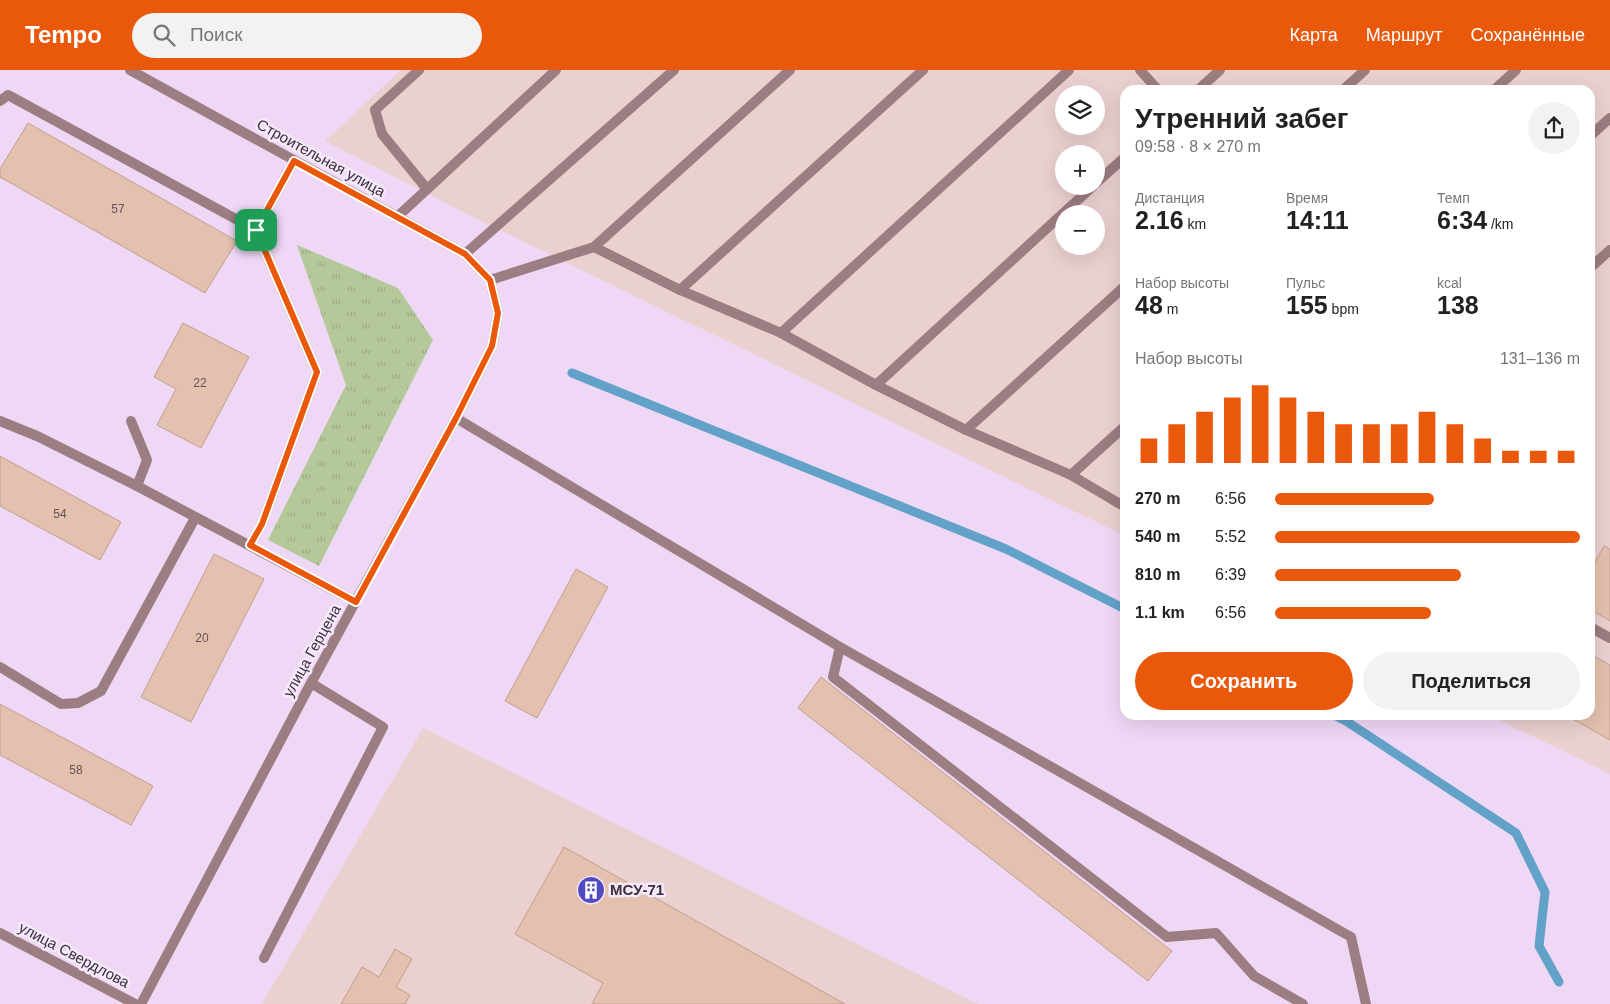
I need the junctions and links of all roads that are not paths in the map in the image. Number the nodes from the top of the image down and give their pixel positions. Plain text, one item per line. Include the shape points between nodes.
1 (130, 70) edge
2 (419, 70) edge
3 (556, 70) edge
4 (674, 70) edge
5 (790, 70) edge
6 (923, 70) edge
7 (1069, 70) edge
8 (1140, 70) edge
9 (1220, 70) edge
10 (1365, 70) edge
11 (1516, 70) edge
12 (1154, 85) edge
13 (1204, 85) edge
14 (1348, 85) edge
15 (1500, 85) edge
16 (0, 101) edge
17 (1610, 118) edge
18 (1595, 132) edge
19 (294, 161) junction
20 (1120, 161) edge
21 (1105, 175) edge
22 (427, 189) junction
23 (1083, 195) edge
24 (397, 216) junction
25 (256, 230) junction
26 (594, 247) junction
27 (1610, 250) edge
28 (465, 254) junction
29 (1595, 264) edge
30 (490, 280) junction
31 (680, 290) junction
32 (1120, 291) edge
33 (781, 333) junction
34 (876, 385) junction
35 (456, 418) junction
36 (0, 421) edge
37 (131, 421) dead end
38 (966, 430) junction
39 (1120, 431) edge
40 (1071, 475) junction
41 (137, 486) junction
42 (1120, 504) edge
43 (195, 518) junction
44 (250, 545) junction
45 (356, 602) junction
46 (1595, 630) edge
47 (1610, 638) edge
48 (840, 647) junction
49 (0, 667) edge
50 (311, 683) junction
51 (0, 933) edge
52 (264, 958) dead end
53 (135, 1004) edge
54 (141, 1004) edge
55 (1303, 1004) edge
56 (1366, 1004) edge

1 - 19 street, Строительная улица
2 - 22 street via 375,110 382,134
3 - 22 street
4 - 28 street
5 - 26 street
6 - 31 street
7 - 33 street
8 - 12 street
9 - 13 street
10 - 14 street
11 - 15 street
16 - 25 street via 8,96
17 - 18 street
19 - 24 street, Строительная улица
19 - 25 street
20 - 21 street
22 - 24 street
23 - 34 street
24 - 28 street, Строительная улица
25 - 44 street via 317,372 262,524
26 - 30 street
26 - 31 street
27 - 29 street
28 - 30 street, Строительная улица
30 - 35 street, улица Герцена via 498,313 492,346
31 - 33 street
32 - 38 street
33 - 34 street
34 - 38 street
35 - 45 street, улица Герцена
35 - 48 street
36 - 41 street
37 - 41 street via 147,460
38 - 40 street
39 - 40 street
40 - 42 street
41 - 43 street
43 - 44 street
43 - 49 street via 102,691 78,703 61,704
44 - 45 street
45 - 50 street, улица Герцена
46 - 47 street
48 - 55 street via 833,677 1167,937 1216,933 1254,976
48 - 56 street via 1351,937
50 - 52 street via 383,727
50 - 54 street, улица Герцена
51 - 53 street, улица Свердлова

